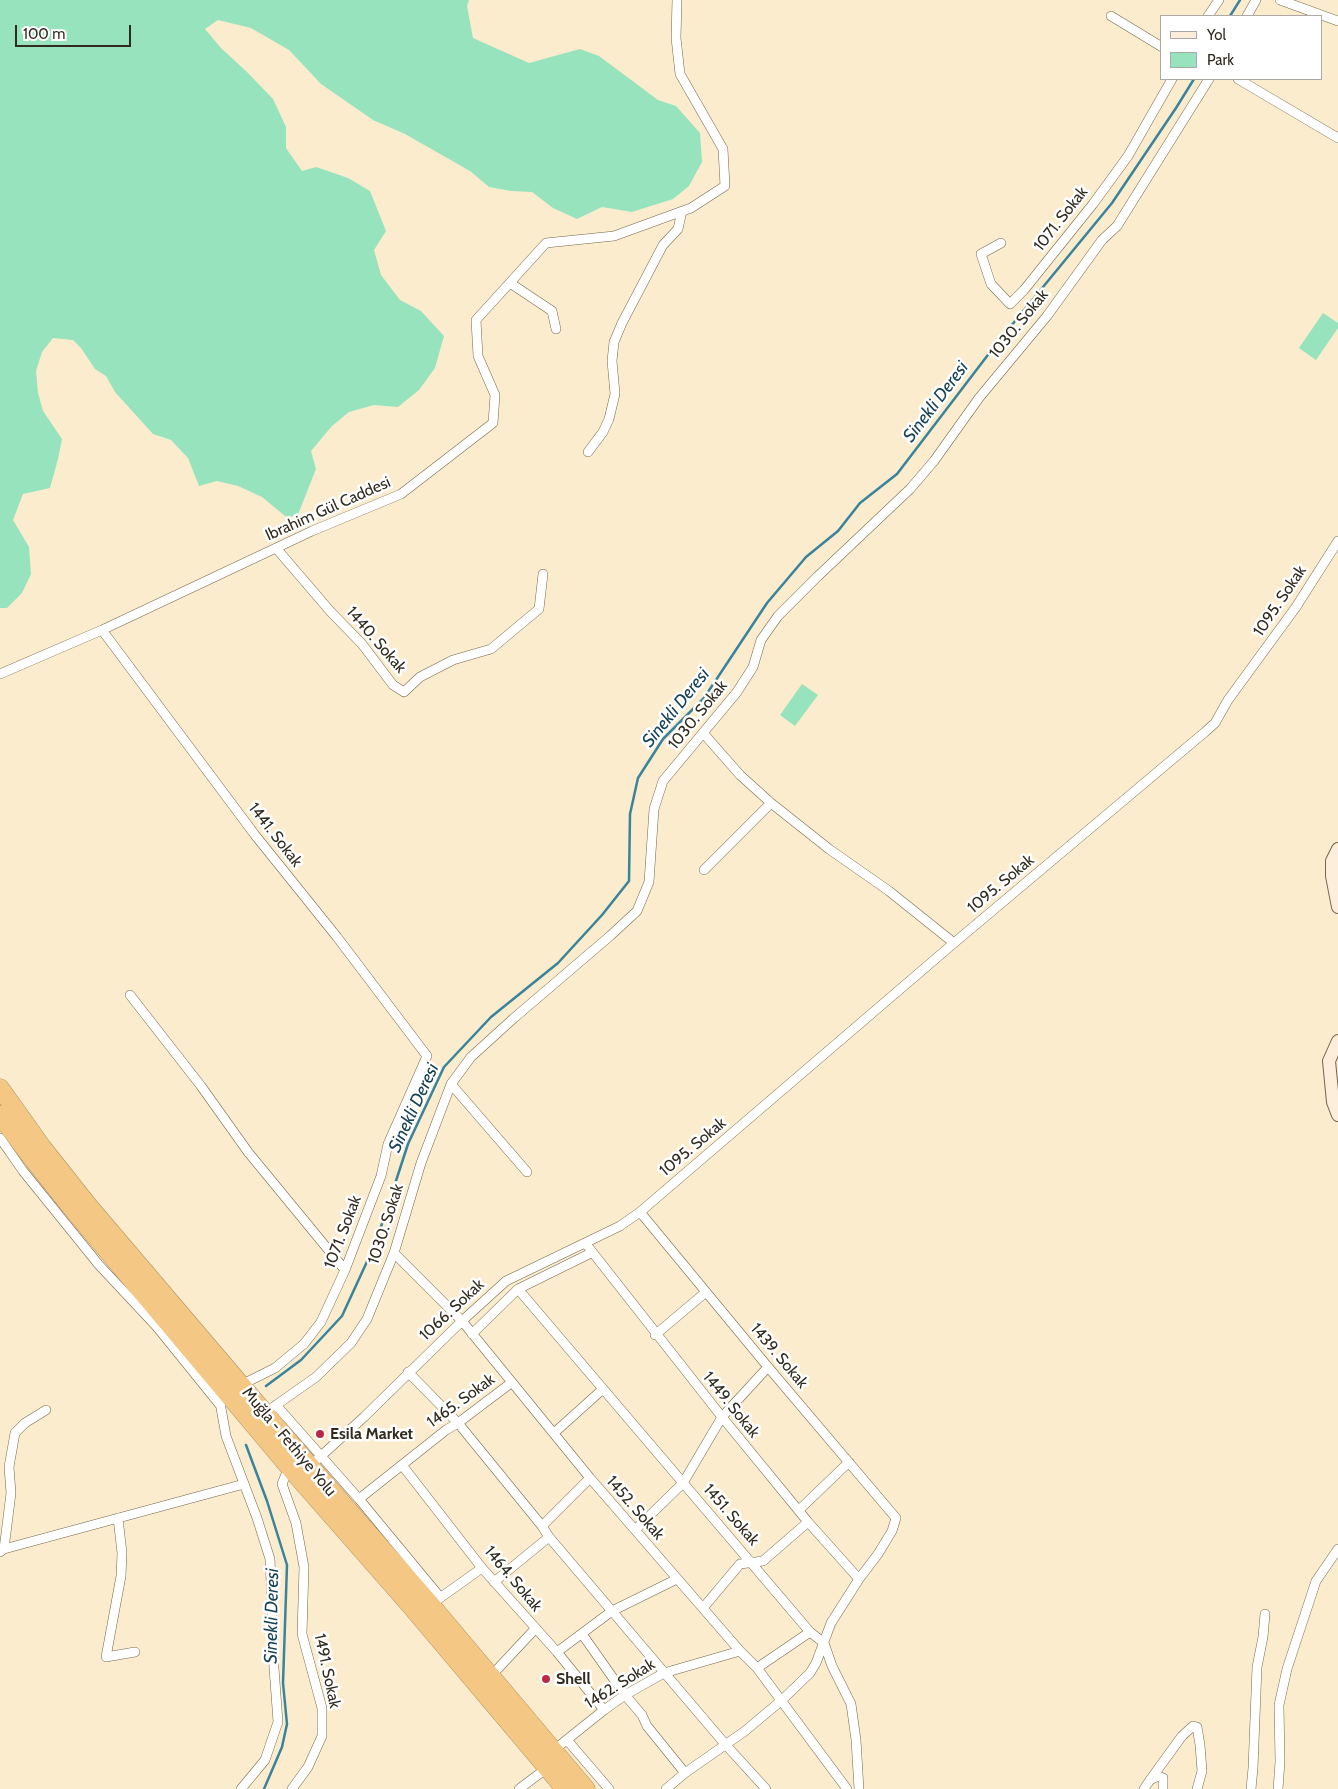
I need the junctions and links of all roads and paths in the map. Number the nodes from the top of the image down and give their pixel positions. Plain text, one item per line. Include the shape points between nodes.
1 (677, 0) edge
2 (1220, 0) edge
3 (1256, 0) edge
4 (1280, 0) edge
5 (1209, 15) edge
6 (1248, 15) edge
7 (1320, 15) edge
8 (1111, 16) dead end
9 (1323, 16) edge
10 (1338, 22) edge
11 (1160, 46) edge
12 (1171, 80) edge
13 (1208, 80) edge
14 (1240, 80) edge
15 (1338, 138) edge
16 (682, 211) junction
17 (1001, 243) dead end
18 (510, 282) junction
19 (556, 329) dead end
20 (588, 452) dead end
21 (1338, 541) edge
22 (276, 548) junction
23 (543, 574) dead end
24 (102, 630) junction
25 (0, 674) edge
26 (704, 734) junction
27 (771, 802) junction
28 (1338, 850) edge
29 (704, 870) dead end
30 (1338, 907) edge
31 (954, 943) junction
32 (130, 995) dead end
33 (1338, 1040) edge
34 (427, 1056) joint
35 (451, 1084) junction
36 (0, 1088) edge
37 (0, 1115) edge
38 (1338, 1115) edge
39 (0, 1138) edge
40 (527, 1172) dead end
41 (640, 1212) junction
42 (586, 1244) junction
43 (394, 1253) junction
44 (591, 1253) junction
45 (105, 1260) junction
46 (345, 1270) junction
47 (518, 1289) junction
48 (706, 1292) junction
49 (462, 1320) junction
50 (472, 1334) junction
51 (655, 1334) junction
52 (768, 1367) junction
53 (408, 1372) junction
54 (217, 1381) junction
55 (511, 1383) junction
56 (241, 1385) junction
57 (603, 1389) junction
58 (220, 1405) junction
59 (270, 1409) junction
60 (46, 1410) dead end
61 (722, 1417) junction
62 (458, 1423) junction
63 (554, 1434) junction
64 (315, 1462) junction
65 (849, 1462) junction
66 (402, 1465) junction
67 (289, 1467) junction
68 (590, 1478) junction
69 (683, 1483) junction
70 (244, 1484) junction
71 (359, 1500) junction
72 (798, 1510) junction
73 (118, 1518) junction
74 (808, 1522) junction
75 (542, 1526) junction
76 (635, 1530) junction
77 (549, 1537) junction
78 (1338, 1549) edge
79 (2, 1551) edge
80 (751, 1562) junction
81 (482, 1568) junction
82 (859, 1579) junction
83 (677, 1580) junction
84 (494, 1582) junction
85 (435, 1601) junction
86 (703, 1608) junction
87 (612, 1612) junction
88 (1265, 1614) dead end
89 (535, 1629) junction
90 (810, 1632) junction
91 (582, 1634) junction
92 (824, 1644) junction
93 (740, 1651) junction
94 (135, 1652) dead end
95 (557, 1652) junction
96 (757, 1668) junction
97 (664, 1673) junction
98 (491, 1676) junction
99 (625, 1695) junction
100 (782, 1700) junction
101 (604, 1710) junction
102 (725, 1744) junction
103 (560, 1745) junction
104 (548, 1768) junction
105 (685, 1773) junction
106 (1150, 1780) junction
107 (672, 1787) edge
108 (241, 1789) edge
109 (292, 1789) edge
110 (519, 1789) edge
111 (565, 1789) edge
112 (586, 1789) edge
113 (609, 1789) edge
114 (766, 1789) edge
115 (846, 1789) edge
116 (860, 1789) edge
117 (1144, 1789) edge
118 (1163, 1789) edge
119 (1197, 1789) edge
120 (1251, 1789) edge
121 (1278, 1789) edge

1 - 16 street, Ibrahim Gül Caddesi via 676,38 680,74 723,150 725,186
2 - 5 street
3 - 6 street
4 - 7 street
8 - 11 street
9 - 10 street
12 - 17 street, 1071. Sokak via 1128,156 1093,204 1010,304 991,284 981,254
13 - 26 street, 1030. Sokak via 1117,226 1102,240 1047,316 910,489 778,616 761,640 753,667
14 - 15 street
16 - 18 street, Ibrahim Gül Caddesi via 614,236 546,243
16 - 20 street via 678,229 663,245 614,342 615,394 606,425
18 - 19 street via 552,311
18 - 22 street, Ibrahim Gül Caddesi via 476,320 478,356 495,395 493,423 401,494
21 - 31 street, 1095. Sokak via 1214,723
22 - 23 street, 1440. Sokak via 362,644 393,685 404,692 420,677 453,660 491,649 539,610
22 - 24 street, Ibrahim Gül Caddesi
24 - 25 street, Ibrahim Gül Caddesi
24 - 34 street, 1441. Sokak via 255,835
26 - 27 street via 740,775
26 - 35 street, 1030. Sokak via 663,781 654,809 649,882 637,911 471,1057
27 - 29 street
27 - 31 street
28 - 30 main road via 1332,861
31 - 41 street, 1095. Sokak
32 - 46 street via 248,1152
33 - 38 main road via 1329,1062 1333,1102
34 - 46 street, 1071. Sokak via 388,1144 381,1176
35 - 40 street
35 - 43 street, 1030. Sokak via 420,1163
36 - 56 highway, Muğla - Fethiye Yolu via 87,1204
37 - 45 highway, Muğla - Fethiye Yolu
39 - 45 street via 23,1171
41 - 42 street, 1066. Sokak
41 - 48 street, 1439. Sokak
42 - 44 street, 1449. Sokak
42 - 49 street, 1066. Sokak via 506,1281
43 - 49 street, 1452. Sokak
43 - 59 street, 1030. Sokak via 367,1320 351,1343 316,1377
44 - 47 street
44 - 51 street, 1449. Sokak
45 - 54 highway, Muğla - Fethiye Yolu
45 - 58 street
46 - 56 street, 1071. Sokak via 321,1322 304,1344 275,1368
47 - 50 street
47 - 57 street, 1451. Sokak
48 - 51 street
48 - 52 street, 1439. Sokak
49 - 50 street, 1452. Sokak
49 - 53 street, 1066. Sokak
50 - 55 street, 1452. Sokak
51 - 61 street, 1449. Sokak
52 - 61 street
52 - 65 street, 1439. Sokak
53 - 62 street
53 - 64 street, 1066. Sokak
54 - 58 street
54 - 67 highway, Muğla - Fethiye Yolu
55 - 62 street, 1465. Sokak
55 - 63 street, 1452. Sokak
56 - 59 highway, Muğla - Fethiye Yolu
57 - 63 street
57 - 69 street, 1451. Sokak
58 - 70 street via 226,1436
59 - 64 highway, Muğla - Fethiye Yolu
60 - 79 street via 25,1422 15,1433 9,1468 11,1493
61 - 69 street
61 - 72 street, 1449. Sokak
62 - 66 street, 1465. Sokak
62 - 75 street
63 - 68 street, 1452. Sokak
64 - 71 street
64 - 85 highway, Muğla - Fethiye Yolu
65 - 72 street
65 - 82 street, 1439. Sokak via 896,1518 892,1531
66 - 71 street, 1465. Sokak
66 - 81 street, 1464. Sokak
67 - 104 highway, Muğla - Fethiye Yolu
67 - 109 street, 1491. Sokak via 282,1484 296,1523 304,1567 302,1634 322,1708 322,1736 308,1767
68 - 75 street
68 - 76 street, 1452. Sokak
69 - 76 street
69 - 80 street, 1451. Sokak
70 - 73 street
70 - 108 street via 270,1559 278,1722 265,1760
71 - 85 street
72 - 74 street, 1449. Sokak
73 - 79 street
73 - 94 street via 122,1576 106,1658
74 - 80 street via 763,1561
74 - 82 street, 1449. Sokak
75 - 77 street
76 - 83 street, 1452. Sokak
77 - 84 street
77 - 87 street
78 - 121 street via 1316,1581 1287,1669 1279,1704
80 - 86 street via 740,1564
80 - 90 street, 1451. Sokak
81 - 84 street, 1464. Sokak
81 - 85 street
82 - 92 street via 831,1623
83 - 86 street, 1452. Sokak
83 - 87 street
84 - 89 street, 1464. Sokak
85 - 98 highway, Muğla - Fethiye Yolu
86 - 93 street, 1452. Sokak
87 - 91 street
87 - 97 street
88 - 120 street via 1257,1667
89 - 95 street, 1464. Sokak
89 - 98 street
90 - 92 street, 1451. Sokak
90 - 96 street
91 - 95 street
91 - 99 street
92 - 100 street via 810,1673
92 - 116 street, 1451. Sokak via 850,1704
93 - 96 street, 1452. Sokak
93 - 97 street, 1462. Sokak
95 - 101 street, 1464. Sokak
96 - 100 street, 1452. Sokak
97 - 99 street, 1462. Sokak
97 - 102 street
98 - 103 highway, Muğla - Fethiye Yolu
99 - 101 street, 1462. Sokak
99 - 105 street
100 - 102 street
100 - 115 street, 1452. Sokak
101 - 103 street, 1462. Sokak
102 - 105 street
102 - 114 street
103 - 112 highway, Muğla - Fethiye Yolu
103 - 113 street
104 - 110 street
104 - 111 highway, Muğla - Fethiye Yolu
105 - 107 street
106 - 117 street
106 - 118 street via 1158,1776 1163,1778
106 - 119 street via 1193,1726 1198,1727 1202,1771

